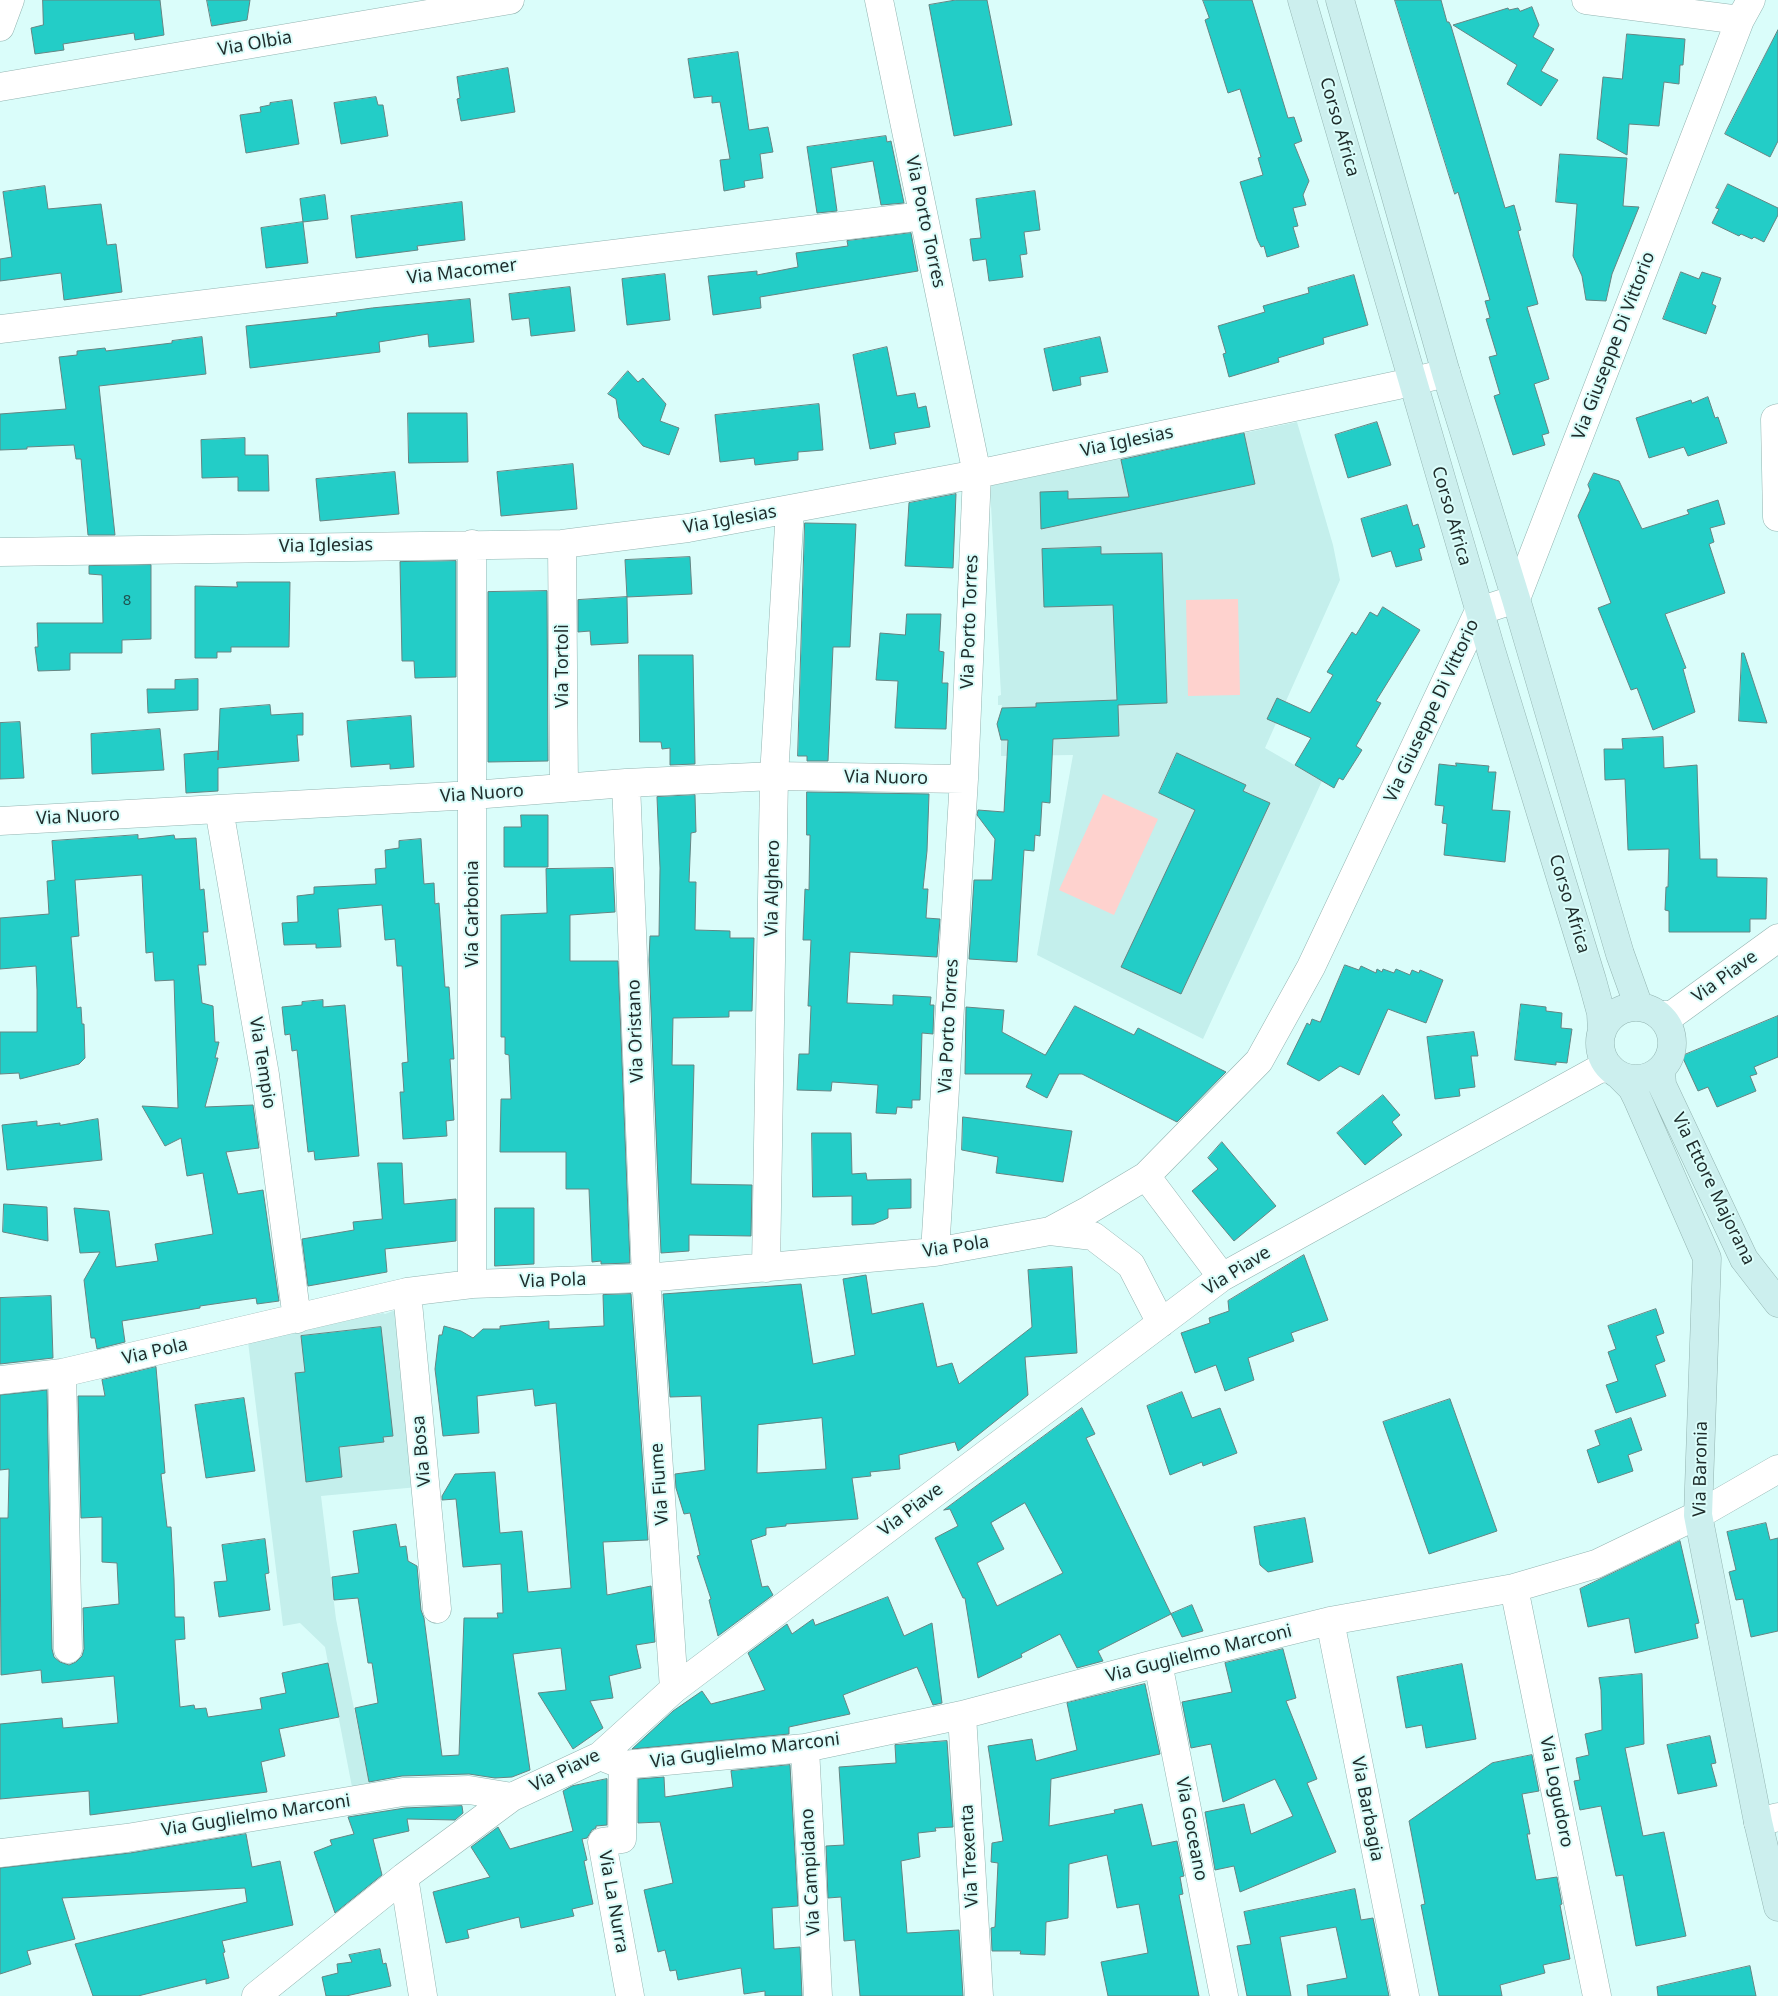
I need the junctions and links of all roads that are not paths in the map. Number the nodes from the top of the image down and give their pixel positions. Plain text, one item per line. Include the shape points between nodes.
1 (10, 0) edge
2 (510, 0) edge
3 (879, 0) edge
4 (1302, 0) edge
5 (1340, 0) edge
6 (1586, 0) edge
7 (1746, 10) edge
8 (0, 27) edge
9 (0, 88) edge
10 (923, 216) junction
11 (0, 329) edge
12 (1446, 373) junction
13 (1412, 381) junction
14 (1778, 418) edge
15 (976, 474) junction
16 (790, 509) junction
17 (1777, 517) edge
18 (472, 544) junction
19 (562, 544) junction
20 (0, 552) edge
21 (1516, 599) junction
22 (1479, 611) junction
23 (774, 776) junction
24 (964, 779) junction
25 (626, 783) junction
26 (564, 788) junction
27 (473, 795) junction
28 (219, 809) junction
29 (0, 821) edge
30 (1778, 938) edge
31 (1660, 1016) junction
32 (1606, 1060) junction
33 (1661, 1070) junction
34 (1146, 1176) junction
35 (1050, 1230) junction
36 (935, 1252) junction
37 (766, 1268) junction
38 (1222, 1276) junction
39 (646, 1278) junction
40 (472, 1284) junction
41 (407, 1292) junction
42 (1778, 1303) edge
43 (297, 1319) junction
44 (1161, 1323) junction
45 (62, 1373) junction
46 (0, 1380) edge
47 (1778, 1469) edge
48 (1698, 1515) junction
49 (1514, 1588) junction
50 (437, 1609) dead end
51 (1330, 1621) junction
52 (68, 1649) dead end
53 (1158, 1663) junction
54 (674, 1689) junction
55 (962, 1715) junction
56 (805, 1748) junction
57 (611, 1761) junction
58 (512, 1796) junction
59 (1768, 1819) edge
60 (0, 1853) edge
61 (404, 1876) junction
62 (1778, 1907) edge
63 (256, 1996) edge
64 (423, 1996) edge
65 (630, 1996) edge
66 (818, 1996) edge
67 (979, 1996) edge
68 (1224, 1996) edge
69 (1405, 1996) edge
70 (1597, 1996) edge

1 - 8 street
2 - 9 street, Via Olbia
3 - 10 street, Via Porto Torres
4 - 13 street, Corso Africa
5 - 12 street, Corso Africa
6 - 7 street
7 - 21 street, Via Giuseppe Di Vittorio
10 - 11 street, Via Macomer
10 - 15 street, Via Porto Torres
12 - 13 street, Via Iglesias
12 - 21 street, Corso Africa
13 - 15 street, Via Iglesias
13 - 22 street, Corso Africa
14 - 17 street via 1775,419
15 - 16 street, Via Iglesias
15 - 24 street, Via Porto Torres
16 - 19 street, Via Iglesias via 688,528
16 - 23 street, Via Alghero
18 - 19 street, Via Iglesias
18 - 20 street, Via Iglesias
18 - 27 street, Via Carbonia
19 - 26 street, Via Tortolì
21 - 22 street, Via Giuseppe Di Vittorio
21 - 31 street, Corso Africa via 1620,954
22 - 32 street, Corso Africa via 1587,962 1601,1013
22 - 34 street, Via Giuseppe Di Vittorio via 1311,967 1259,1061
23 - 24 street, Via Nuoro
23 - 25 street, Via Nuoro
23 - 37 street, Via Alghero
24 - 36 street, Via Porto Torres
25 - 26 street, Via Nuoro
25 - 39 street, Via Oristano
26 - 27 street, Via Nuoro
27 - 28 street, Via Nuoro
27 - 40 street, Via Carbonia
28 - 29 street, Via Nuoro
28 - 43 street, Via Tempio via 265,1075
30 - 31 street, Via Piave
31 - 32 street via 1629,1008 1613,1016
31 - 33 street via 1672,1046 1667,1063
32 - 33 street via 1626,1077 1648,1077
32 - 38 street, Via Piave
32 - 48 street, Via Baronia via 1632,1088 1707,1258
33 - 42 street, Via Ettore Majorana via 1662,1085 1744,1259
34 - 35 street, Via Pola
34 - 38 street
35 - 36 street, Via Pola
35 - 44 street, Via Pola via 1093,1236 1132,1266
36 - 37 street, Via Pola
37 - 39 street, Via Pola
38 - 44 street, Via Piave
39 - 40 street, Via Pola
39 - 54 street, Via Fiume
40 - 41 street, Via Pola
41 - 43 street, Via Pola
41 - 50 street, Via Bosa
43 - 45 street, Via Pola
44 - 54 street, Via Piave
45 - 46 street, Via Pola
45 - 52 street
47 - 48 street, Via Guglielmo Marconi
48 - 49 street, Via Guglielmo Marconi via 1596,1564
48 - 59 street, Via Baronia
49 - 51 street, Via Guglielmo Marconi
49 - 70 street, Via Logudoro
51 - 53 street, Via Guglielmo Marconi
51 - 69 street, Via Barbagia
53 - 55 street, Via Guglielmo Marconi
53 - 68 street, Via Goceano
54 - 57 street, Via Piave
55 - 56 street, Via Guglielmo Marconi
55 - 67 street, Via Trexenta
56 - 57 street, Via Guglielmo Marconi
56 - 66 street, Via Campidano
57 - 58 street, Via Piave
57 - 65 street, Via La Nurra via 622,1839 602,1842
58 - 60 street, Via Guglielmo Marconi via 468,1790 404,1792 127,1838
58 - 61 street, Via Piave
59 - 62 street, Via Baronia
61 - 63 street, Via Piave
61 - 64 street

